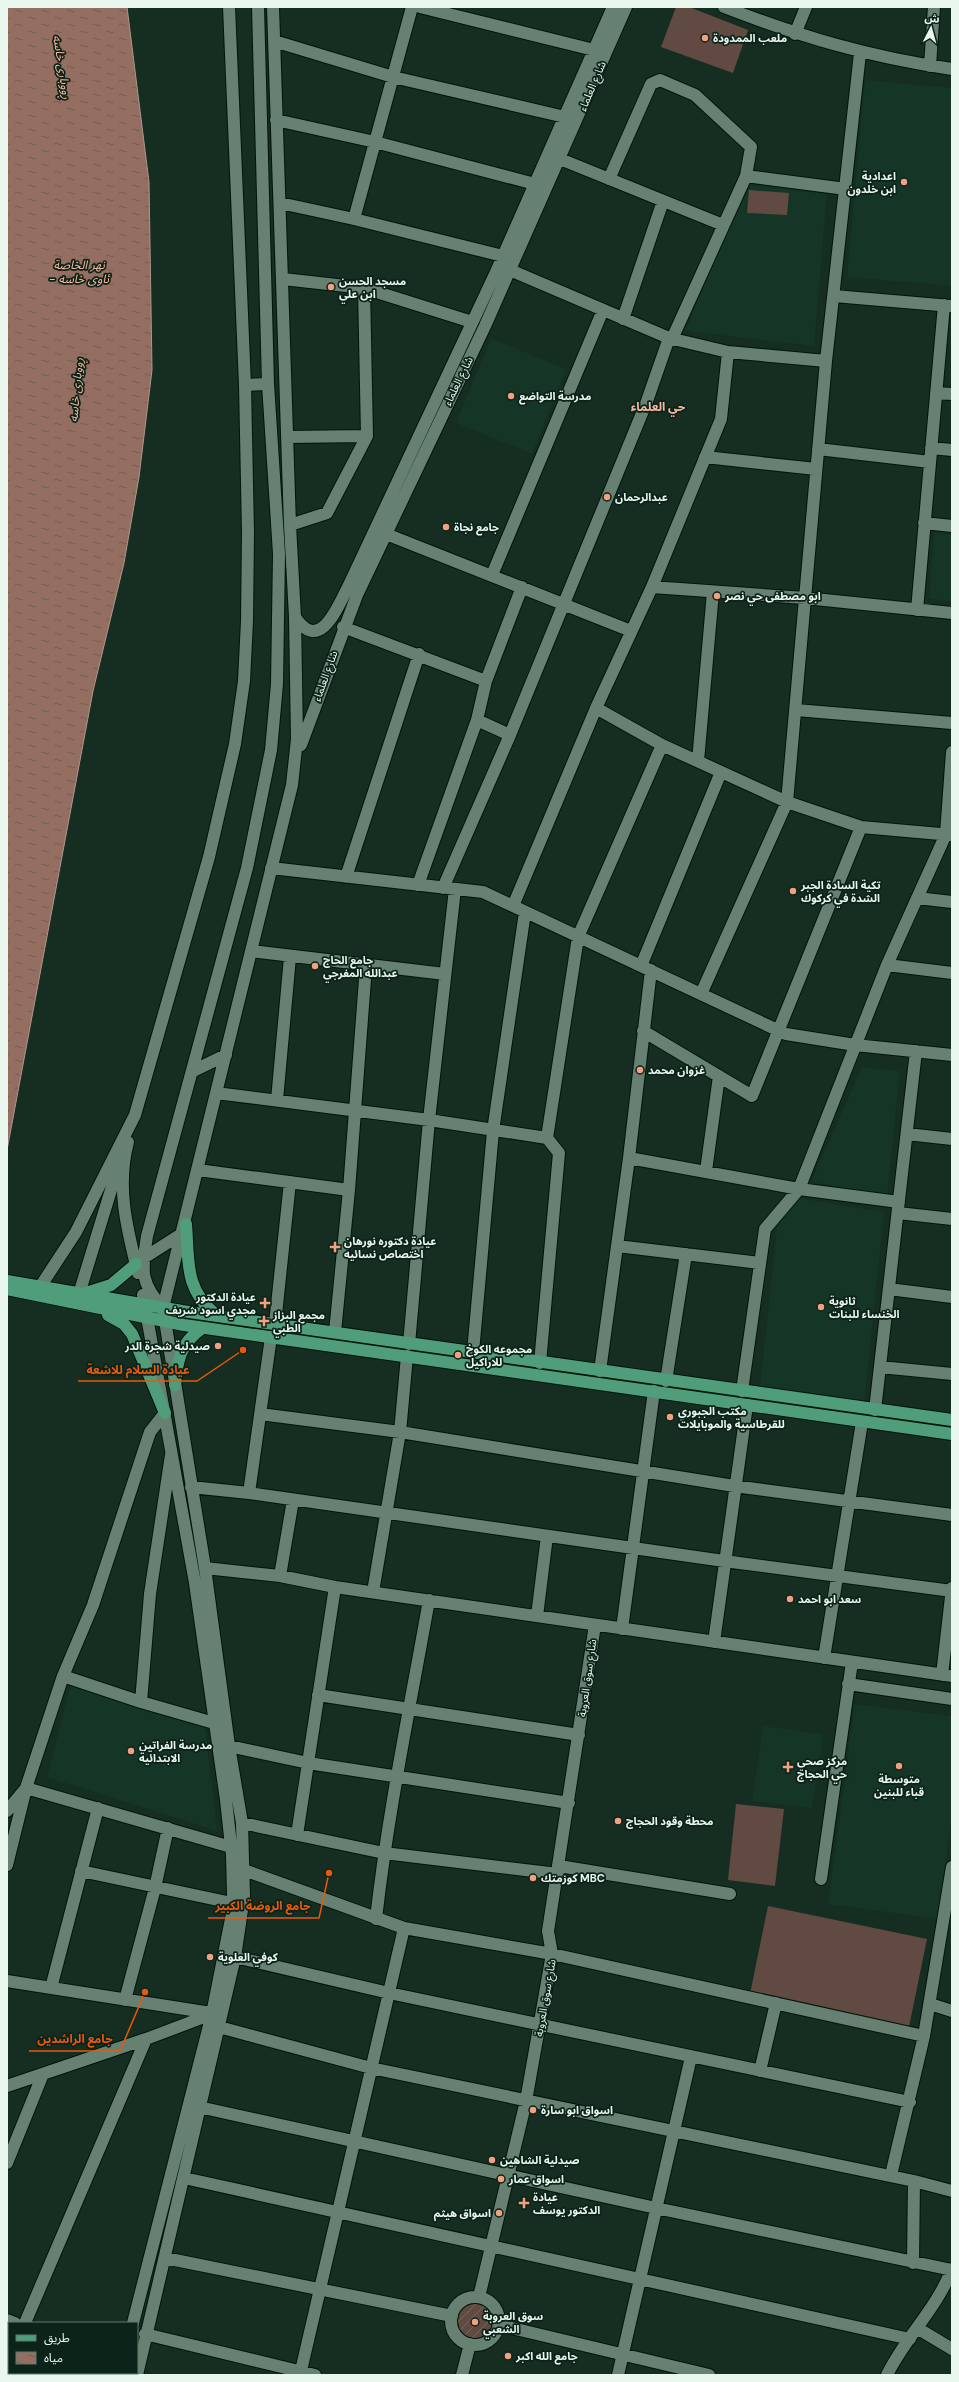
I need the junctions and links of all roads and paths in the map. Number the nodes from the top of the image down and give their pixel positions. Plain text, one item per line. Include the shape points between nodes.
1 (229, 7) edge
2 (258, 7) edge
3 (273, 7) edge
4 (412, 7) edge
5 (420, 7) edge
6 (613, 7) edge
7 (626, 7) edge
8 (724, 7) edge
9 (806, 7) edge
10 (934, 7) edge
11 (794, 34) junction
12 (274, 41) junction
13 (594, 50) junction
14 (860, 53) junction
15 (930, 66) junction
16 (952, 69) edge
17 (393, 77) junction
18 (565, 117) junction
19 (276, 120) junction
20 (375, 142) junction
21 (560, 159) junction
22 (746, 176) junction
23 (609, 179) junction
24 (535, 184) junction
25 (846, 189) junction
26 (663, 201) junction
27 (280, 203) junction
28 (354, 219) junction
29 (723, 225) junction
30 (503, 256) junction
31 (510, 270) junction
32 (283, 279) junction
33 (364, 288) junction
34 (834, 296) junction
35 (948, 306) edge
36 (603, 310) junction
37 (623, 319) junction
38 (472, 322) junction
39 (671, 338) junction
40 (728, 352) junction
41 (826, 361) junction
42 (268, 384) junction
43 (245, 385) junction
44 (936, 393) junction
45 (952, 394) edge
46 (367, 436) junction
47 (287, 437) junction
48 (931, 448) junction
49 (818, 449) junction
50 (952, 450) edge
51 (705, 457) junction
52 (930, 462) junction
53 (816, 469) junction
54 (924, 523) junction
55 (290, 525) junction
56 (952, 526) edge
57 (386, 534) junction
58 (292, 553) junction
59 (279, 554) junction
60 (492, 575) junction
61 (522, 587) junction
62 (652, 587) junction
63 (713, 592) junction
64 (805, 598) junction
65 (562, 603) junction
66 (916, 610) junction
67 (952, 613) edge
68 (295, 618) junction
69 (343, 627) junction
70 (631, 631) junction
71 (419, 654) junction
72 (486, 680) junction
73 (596, 708) junction
74 (796, 710) junction
75 (477, 720) junction
76 (952, 723) edge
77 (510, 735) junction
78 (662, 745) junction
79 (952, 752) edge
80 (296, 758) junction
81 (698, 761) junction
82 (721, 772) junction
83 (787, 802) junction
84 (861, 827) junction
85 (949, 835) edge
86 (271, 868) junction
87 (346, 877) junction
88 (418, 885) junction
89 (449, 888) junction
90 (917, 898) junction
91 (952, 902) edge
92 (513, 906) junction
93 (525, 912) junction
94 (578, 937) junction
95 (251, 951) junction
96 (290, 957) junction
97 (887, 965) junction
98 (366, 966) junction
99 (646, 968) junction
100 (952, 973) edge
101 (445, 974) junction
102 (701, 994) junction
103 (643, 1031) junction
104 (779, 1031) junction
105 (855, 1045) junction
106 (916, 1052) junction
107 (226, 1055) junction
108 (952, 1055) edge
109 (193, 1071) junction
110 (719, 1076) junction
111 (216, 1093) junction
112 (277, 1100) junction
113 (356, 1110) junction
114 (134, 1115) junction
115 (429, 1120) junction
116 (493, 1131) junction
117 (907, 1134) junction
118 (547, 1138) junction
119 (952, 1139) edge
120 (629, 1158) junction
121 (198, 1170) junction
122 (706, 1171) junction
123 (290, 1182) junction
124 (799, 1188) junction
125 (350, 1190) junction
126 (898, 1208) junction
127 (952, 1219) edge
128 (184, 1228) junction
129 (617, 1246) junction
130 (686, 1254) junction
131 (138, 1261) junction
132 (760, 1263) junction
133 (7, 1281) edge
134 (40, 1287) junction
135 (7, 1289) edge
136 (889, 1289) junction
137 (79, 1294) junction
138 (952, 1297) edge
139 (146, 1305) junction
140 (164, 1308) junction
141 (96, 1309) junction
142 (216, 1315) junction
143 (148, 1319) junction
144 (164, 1322) junction
145 (275, 1324) junction
146 (202, 1328) junction
147 (335, 1332) junction
148 (271, 1337) junction
149 (409, 1344) junction
150 (473, 1352) junction
151 (407, 1356) junction
152 (540, 1363) junction
153 (880, 1367) junction
154 (600, 1371) junction
155 (952, 1374) edge
156 (666, 1381) junction
157 (175, 1386) junction
158 (654, 1391) junction
159 (742, 1391) junction
160 (747, 1405) junction
161 (874, 1410) junction
162 (165, 1413) junction
163 (260, 1414) junction
164 (952, 1420) edge
165 (862, 1422) junction
166 (400, 1432) junction
167 (952, 1434) edge
168 (172, 1447) junction
169 (644, 1471) junction
170 (734, 1486) junction
171 (191, 1488) junction
172 (249, 1493) junction
173 (293, 1500) junction
174 (851, 1500) junction
175 (385, 1513) junction
176 (952, 1515) edge
177 (548, 1536) junction
178 (634, 1548) junction
179 (724, 1561) junction
180 (205, 1568) junction
181 (280, 1576) junction
182 (837, 1576) junction
183 (335, 1587) junction
184 (952, 1590) edge
185 (373, 1592) junction
186 (429, 1600) junction
187 (537, 1616) junction
188 (595, 1625) junction
189 (622, 1628) junction
190 (714, 1642) junction
191 (824, 1658) junction
192 (852, 1662) junction
193 (63, 1676) junction
194 (947, 1676) edge
195 (848, 1684) junction
196 (318, 1696) junction
197 (952, 1699) edge
198 (141, 1702) junction
199 (409, 1710) junction
200 (214, 1723) junction
201 (579, 1735) junction
202 (229, 1746) junction
203 (308, 1763) junction
204 (396, 1777) junction
205 (26, 1788) junction
206 (568, 1803) junction
207 (98, 1808) junction
208 (7, 1811) edge
209 (242, 1823) junction
210 (168, 1828) junction
211 (297, 1835) junction
212 (231, 1846) junction
213 (384, 1853) junction
214 (7, 1865) edge
215 (952, 1867) edge
216 (244, 1870) junction
217 (558, 1870) junction
218 (81, 1871) junction
219 (821, 1879) dead end
220 (155, 1888) junction
221 (730, 1894) dead end
222 (232, 1903) junction
223 (376, 1919) junction
224 (404, 1928) junction
225 (947, 1934) edge
226 (552, 1954) junction
227 (235, 1957) junction
228 (7, 1981) edge
229 (51, 1988) junction
230 (389, 1993) junction
231 (125, 2000) junction
232 (776, 2003) junction
233 (930, 2004) junction
234 (952, 2011) edge
235 (212, 2014) junction
236 (540, 2023) junction
237 (219, 2027) junction
238 (924, 2036) junction
239 (146, 2040) junction
240 (691, 2057) junction
241 (371, 2068) junction
242 (760, 2071) junction
243 (43, 2074) junction
244 (7, 2086) edge
245 (526, 2102) junction
246 (910, 2102) junction
247 (199, 2107) junction
248 (674, 2131) junction
249 (355, 2140) junction
250 (7, 2162) edge
251 (891, 2175) junction
252 (509, 2176) junction
253 (184, 2178) junction
254 (914, 2181) junction
255 (952, 2191) edge
256 (656, 2208) junction
257 (338, 2211) junction
258 (491, 2246) junction
259 (165, 2258) junction
260 (913, 2263) junction
261 (952, 2270) edge
262 (640, 2276) junction
263 (320, 2289) junction
264 (141, 2291) junction
265 (155, 2295) junction
266 (479, 2297) junction
267 (452, 2316) junction
268 (25, 2322) edge
269 (133, 2322) edge
270 (498, 2326) junction
271 (917, 2328) junction
272 (145, 2334) junction
273 (910, 2339) junction
274 (470, 2344) junction
275 (952, 2349) edge
276 (622, 2355) junction
277 (138, 2370) edge
278 (301, 2374) edge
279 (315, 2375) edge
280 (462, 2375) edge
281 (618, 2375) edge
282 (709, 2375) edge
283 (887, 2375) edge

1 - 43 street
2 - 42 street
3 - 12 street
4 - 17 street
5 - 13 street
6 - 13 street, شارع العلماء
7 - 21 street, شارع العلماء
8 - 11 street
9 - 11 street
10 - 15 street
11 - 14 street
12 - 17 street
12 - 19 street
13 - 18 street, شارع العلماء
14 - 15 street
14 - 25 street
15 - 16 street
17 - 18 street
17 - 20 street
18 - 24 street, شارع العلماء
19 - 20 street
19 - 27 street
20 - 24 street
20 - 28 street
21 - 23 street
21 - 31 street, شارع العلماء
22 - 23 street via 751,147 695,96 660,80 651,84
22 - 25 street
22 - 29 street
23 - 26 street
24 - 30 street, شارع العلماء
25 - 34 street
26 - 29 street
26 - 37 street
27 - 28 street
27 - 32 street
28 - 30 street
29 - 39 street
30 - 38 street, شارع العلماء
31 - 36 street
31 - 57 street, شارع العلماء
32 - 33 street
32 - 47 street
33 - 38 street
33 - 46 street
34 - 35 street
34 - 41 street
35 - 44 street
36 - 37 street
36 - 60 street
37 - 39 street
38 - 68 street, شارع العلماء via 349,585 331,618 320,630 310,631 301,626
39 - 40 street
39 - 65 street
40 - 41 street
40 - 51 street via 721,418
41 - 49 street
42 - 43 street
42 - 59 street
43 - 114 street via 247,621 244,681 235,744 210,857
44 - 45 street
44 - 48 street
46 - 47 street
46 - 55 street via 327,513
47 - 55 street
48 - 50 street
48 - 52 street
49 - 52 street
49 - 53 street
51 - 53 street
51 - 62 street
52 - 54 street
53 - 64 street
54 - 56 street
54 - 66 street
55 - 58 street
57 - 60 street
57 - 69 street, شارع العلماء
58 - 59 street
58 - 68 street
59 - 109 street via 277,684 271,750 247,868
60 - 61 street
61 - 65 street
61 - 72 street
62 - 63 street
62 - 70 street
63 - 64 street
63 - 81 street
64 - 66 street
64 - 74 street
65 - 70 street
65 - 77 street
66 - 67 street
68 - 80 street
69 - 71 street
69 - 80 street, شارع العلماء
70 - 73 street
71 - 72 street
71 - 87 street
72 - 75 street
73 - 78 street
73 - 92 street
74 - 76 street
74 - 83 street
75 - 77 street
75 - 88 street
77 - 89 street
78 - 81 street
78 - 94 street
79 - 85 street
80 - 86 street via 292,785
81 - 82 street
82 - 83 street
82 - 99 street
83 - 84 street
83 - 102 street
84 - 85 street
84 - 104 street
85 - 90 street
86 - 87 street
86 - 95 street
87 - 88 street
88 - 89 street
89 - 92 street via 483,892
89 - 101 street
90 - 91 street
90 - 97 street
92 - 93 street
93 - 94 street
93 - 116 street
94 - 99 street
94 - 118 street
95 - 96 street
95 - 107 street
96 - 98 street
96 - 112 street
97 - 100 street
97 - 105 street
98 - 101 street
98 - 113 street
99 - 102 street
99 - 103 street
101 - 115 street
102 - 104 street
103 - 110 street
103 - 120 street
104 - 105 street
104 - 110 street via 752,1096
105 - 106 street
105 - 124 street
106 - 108 street
106 - 117 street
107 - 109 street
107 - 111 street
109 - 131 street
110 - 122 street
111 - 112 street
111 - 121 street
112 - 113 street
113 - 115 street
113 - 125 street
114 - 131 street via 124,1156 122,1192 124,1212
114 - 134 street via 76,1232
114 - 137 street
115 - 116 street
115 - 149 street
116 - 118 street
116 - 150 street
117 - 119 street
117 - 126 street
118 - 152 street via 559,1153
120 - 122 street
120 - 129 street
121 - 123 street
121 - 128 street
122 - 124 street
123 - 125 street
123 - 145 street
124 - 126 street
124 - 132 street via 765,1229
125 - 147 street
126 - 127 street
126 - 136 street
128 - 131 street
128 - 140 street
128 - 142 main road via 193,1287 199,1300
129 - 130 street
129 - 154 street
130 - 132 street
130 - 156 street
131 - 137 main road via 111,1285 94,1292
131 - 139 street
131 - 140 street via 143,1270 146,1286
132 - 159 street
133 - 134 main road
134 - 137 main road
135 - 141 main road
136 - 138 street
136 - 153 street
137 - 139 main road
139 - 140 main road
139 - 143 street
140 - 142 main road
140 - 144 street
141 - 143 main road
141 - 162 main road via 117,1319 132,1334
142 - 145 main road
143 - 144 main road
143 - 162 street
144 - 146 main road
144 - 157 street
145 - 147 main road
146 - 148 main road
146 - 157 main road via 189,1338 181,1350
147 - 149 main road
148 - 151 main road
148 - 163 street
149 - 150 main road
150 - 152 main road
151 - 158 main road
151 - 166 street
152 - 154 main road
153 - 155 street
153 - 161 street
154 - 156 main road
156 - 159 main road
157 - 171 street
158 - 160 main road
158 - 169 street
159 - 161 main road
160 - 165 main road
160 - 170 street
161 - 164 main road
162 - 168 street
162 - 193 street via 150,1432 93,1605
163 - 166 street
163 - 172 street
165 - 167 main road
165 - 174 street
166 - 169 street
166 - 175 street
168 - 198 street via 150,1594
168 - 200 street via 196,1590
169 - 170 street
169 - 178 street
170 - 174 street
170 - 179 street
171 - 172 street
171 - 180 street
172 - 173 street
173 - 175 street
173 - 181 street
174 - 176 street
174 - 182 street
175 - 177 street
175 - 185 street
177 - 178 street
177 - 187 street
178 - 179 street
178 - 189 street
179 - 182 street
179 - 190 street
180 - 181 street
180 - 202 street
181 - 183 street
182 - 184 street
182 - 191 street
183 - 185 street
183 - 196 street
184 - 194 street
185 - 186 street
186 - 187 street
186 - 199 street
187 - 188 street
188 - 189 street
188 - 201 street, شارع سوق العروبة
189 - 190 street
190 - 191 street
191 - 192 street
192 - 194 street
192 - 195 street
193 - 198 street
193 - 205 street
195 - 197 street
195 - 219 street
196 - 199 street
196 - 203 street
198 - 200 street
199 - 201 street
199 - 204 street
200 - 212 street
201 - 206 street, شارع سوق العروبة
202 - 203 street
202 - 209 street
203 - 204 street
203 - 211 street
204 - 206 street
204 - 213 street
205 - 207 street
205 - 208 street
205 - 214 street
206 - 217 street, شارع سوق العروبة
207 - 210 street
207 - 218 street
209 - 211 street
209 - 216 street
210 - 212 street
210 - 220 street
211 - 213 street
212 - 222 street
213 - 217 street
213 - 223 street
215 - 225 street
216 - 223 street
216 - 227 street via 242,1920
217 - 221 street
217 - 226 street, شارع سوق العروبة via 548,1931
218 - 220 street
218 - 229 street
220 - 222 street
220 - 231 street
222 - 235 street
223 - 224 street
224 - 226 street
224 - 230 street
225 - 233 street
226 - 232 street
226 - 236 street, شارع سوق العروبة
227 - 230 street
227 - 237 street
228 - 229 street
229 - 231 street
230 - 236 street
230 - 241 street
231 - 235 street
232 - 238 street
232 - 242 street
233 - 234 street
233 - 238 street
235 - 239 street
235 - 264 street
236 - 240 street
236 - 245 street, شارع سوق العروبة
237 - 241 street
237 - 247 street
238 - 246 street
239 - 243 street
239 - 268 street
240 - 242 street
240 - 248 street
241 - 245 street
241 - 249 street
242 - 246 street
243 - 244 street
243 - 250 street
245 - 248 street
245 - 252 street, شارع سوق العروبة
246 - 251 street
247 - 249 street
247 - 253 street
248 - 251 street
248 - 256 street
249 - 252 street
249 - 257 street
251 - 254 street
252 - 256 street
252 - 258 street, شارع سوق العروبة
253 - 257 street
253 - 259 street
254 - 255 street
254 - 260 street
256 - 260 street
256 - 262 street
257 - 258 street
257 - 263 street
258 - 262 street
258 - 266 street, شارع سوق العروبة
259 - 263 street
259 - 265 street
260 - 261 street
261 - 271 street
262 - 273 street
262 - 276 street
263 - 267 street
263 - 278 street
264 - 265 street
264 - 269 street
265 - 272 street
266 - 267 street via 465,2299 454,2309
266 - 270 street via 492,2304 499,2318
267 - 274 street via 451,2323 457,2337
270 - 274 street via 491,2339 485,2343
270 - 276 street
271 - 273 street
271 - 275 street
272 - 277 street
272 - 278 street
273 - 283 street via 895,2358
274 - 280 street
276 - 281 street
276 - 282 street
278 - 279 street

